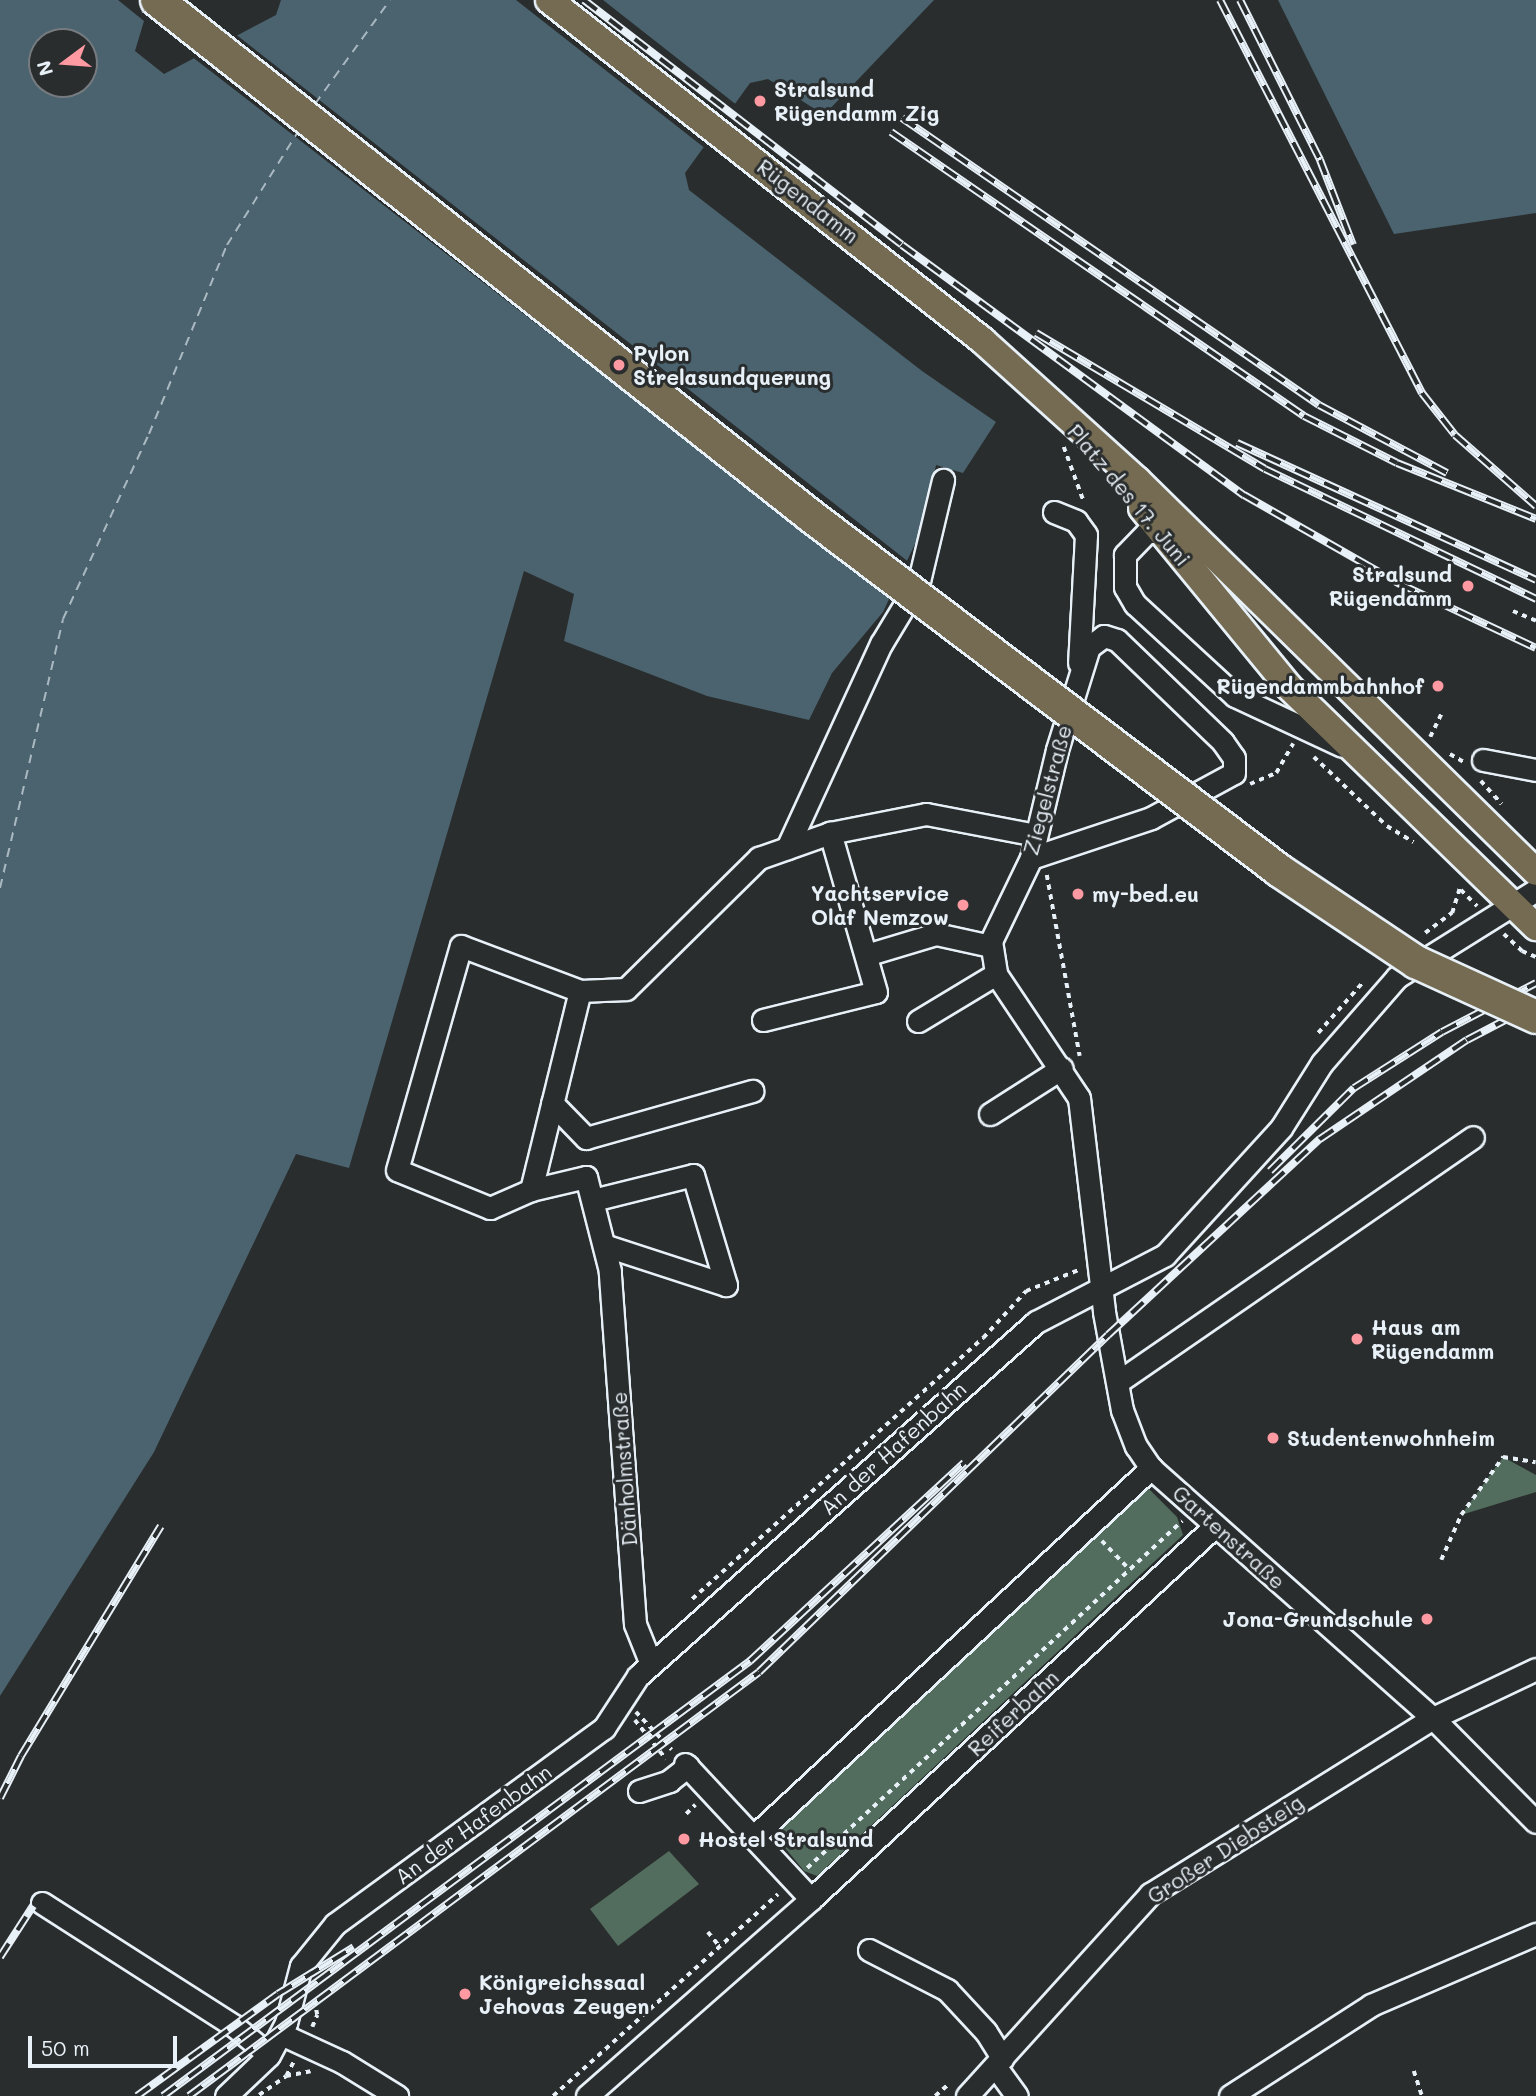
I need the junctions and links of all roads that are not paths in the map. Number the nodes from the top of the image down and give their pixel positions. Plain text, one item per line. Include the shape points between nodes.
1 (158, 0) edge
2 (549, 0) edge
3 (1059, 411) junction
4 (943, 480) dead end
5 (1054, 512) dead end
6 (1162, 530) junction
7 (1205, 548) junction
8 (1077, 679) junction
9 (1362, 760) junction
10 (1483, 760) dead end
11 (1536, 771) edge
12 (830, 833) junction
13 (1036, 835) junction
14 (787, 848) junction
15 (1031, 858) junction
16 (1536, 872) edge
17 (1536, 890) edge
18 (1512, 904) junction
19 (1536, 927) edge
20 (991, 946) junction
21 (866, 955) junction
22 (996, 974) junction
23 (580, 991) junction
24 (1536, 1017) edge
25 (763, 1020) dead end
26 (918, 1021) dead end
27 (1062, 1068) junction
28 (752, 1091) dead end
29 (552, 1102) junction
30 (990, 1114) dead end
31 (1473, 1137) dead end
32 (586, 1138) junction
33 (586, 1177) junction
34 (531, 1190) junction
35 (593, 1200) junction
36 (607, 1246) junction
37 (1103, 1288) junction
38 (1118, 1382) junction
39 (1151, 1468) junction
40 (1215, 1526) junction
41 (651, 1664) junction
42 (1536, 1669) edge
43 (1433, 1718) junction
44 (639, 1791) dead end
45 (1536, 1822) edge
46 (753, 1837) junction
47 (811, 1899) junction
48 (41, 1903) dead end
49 (1536, 1934) edge
50 (869, 1950) dead end
51 (281, 2034) junction
52 (269, 2055) junction
53 (998, 2062) junction
54 (226, 2096) edge
55 (397, 2096) edge
56 (587, 2096) edge
57 (967, 2096) edge
58 (1017, 2096) edge
59 (1230, 2096) edge

1 - 24 highway, bridge via 812,517 1280,871 1416,962
2 - 3 main road, Rügendamm via 982,340
3 - 6 main road, Platz des 17. Juni
3 - 7 main road, Platz des 17. Juni
4 - 14 street via 919,581 881,644
5 - 8 street, Ziegelstraße via 1076,521 1086,535
6 - 7 street via 1176,532
6 - 9 main road, Platz des 17. Juni via 1255,651
6 - 9 street via 1147,531 1125,555 1125,587 1135,604 1235,696 1328,738
7 - 16 main road, Platz des 17. Juni
8 - 13 street, Ziegelstraße
8 - 15 street, Ziegelstraße via 1089,647 1104,636 1117,640 1223,742 1234,758 1234,773 1151,818
9 - 18 main road, Platz des 17. Juni
10 - 11 street
12 - 13 street via 926,814
12 - 14 street
12 - 21 street
13 - 15 street, Ziegelstraße
14 - 23 street via 758,858 626,989
15 - 20 street, Ziegelstraße
17 - 18 street, An der Hafenbahn
18 - 19 main road, Platz des 17. Juni
18 - 37 street, An der Hafenbahn via 1396,977 1322,1063 1281,1128 1165,1255
20 - 21 street via 936,934
20 - 22 street
21 - 25 street via 876,992
22 - 26 street
22 - 27 street
23 - 29 street
23 - 34 street via 461,946 397,1170 490,1208
27 - 30 street
27 - 37 street via 1079,1098 1086,1129
28 - 32 street
29 - 32 street
29 - 34 street
31 - 38 street
32 - 33 street, Dänholmstraße
33 - 34 street
33 - 35 street, Dänholmstraße
35 - 36 street, Dänholmstraße
35 - 36 street via 693,1175 726,1285
36 - 41 street, Dänholmstraße via 635,1624
37 - 38 street, Gartenstraße
37 - 41 street, An der Hafenbahn via 1036,1322
38 - 39 street, Gartenstraße via 1122,1410 1136,1446
39 - 40 street, Gartenstraße
39 - 46 street
40 - 43 street, Gartenstraße
40 - 47 street, Reiferbahn
41 - 51 street, An der Hafenbahn via 604,1728 589,1741 328,1931 301,1965
42 - 43 street, Großer Diebsteig
43 - 45 street, Gartenstraße
43 - 53 street, Großer Diebsteig via 1150,1894
44 - 46 street via 661,1783 686,1765
46 - 47 street
47 - 56 street, Reiferbahn
48 - 52 street via 234,2026
49 - 59 street via 1371,2005
50 - 53 street via 947,1990 986,2032
51 - 52 street, An der Hafenbahn
51 - 55 street via 342,2062
52 - 54 street, An der Hafenbahn
53 - 57 street, Großer Diebsteig
53 - 58 street

